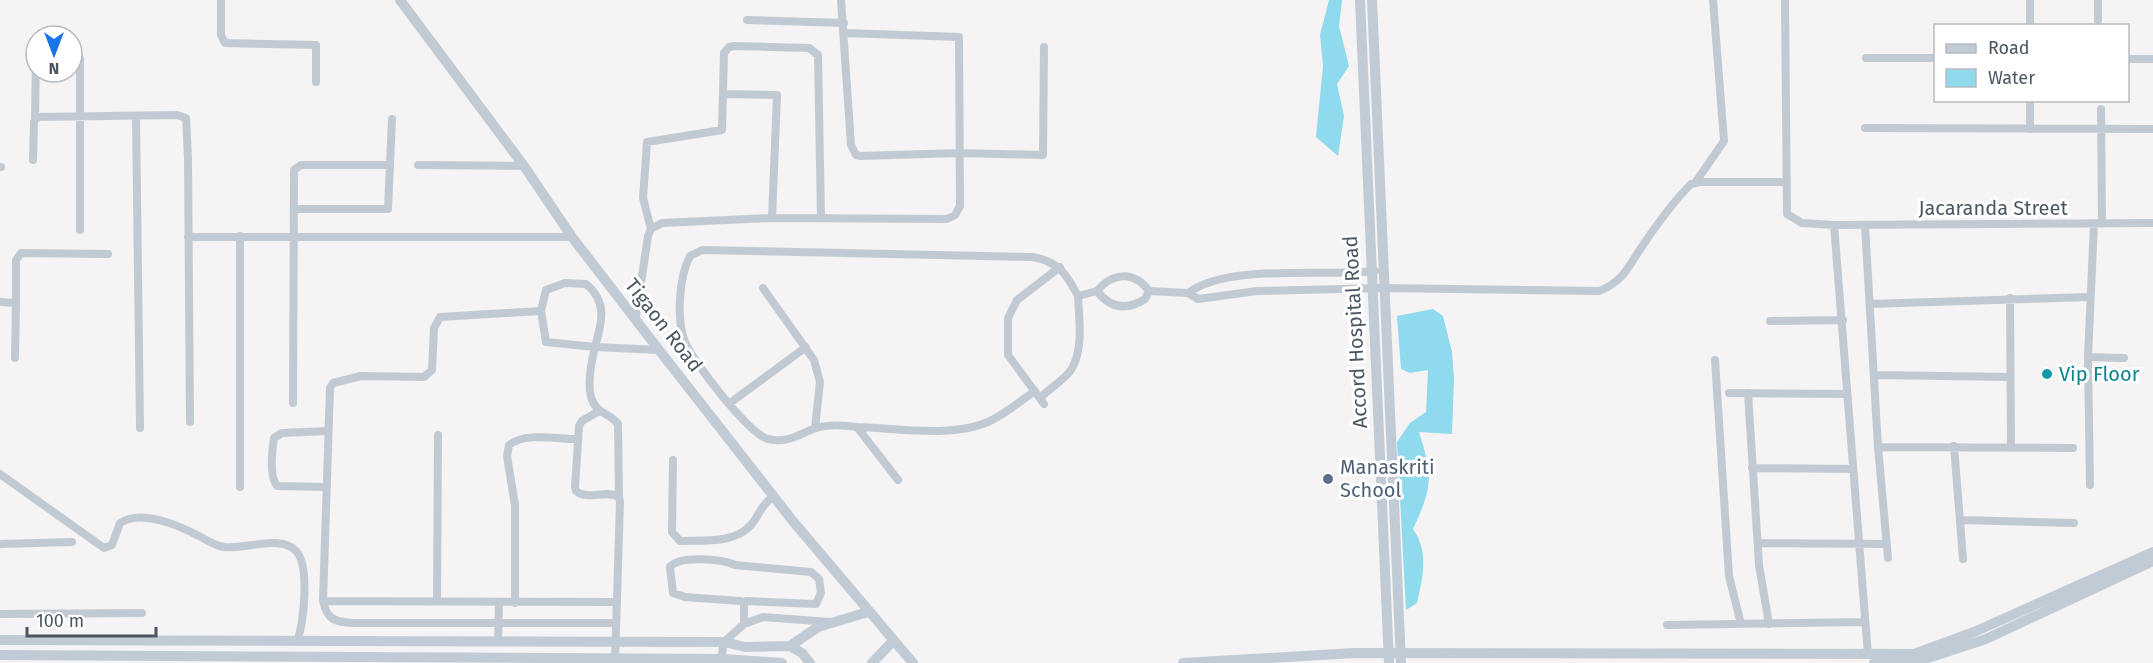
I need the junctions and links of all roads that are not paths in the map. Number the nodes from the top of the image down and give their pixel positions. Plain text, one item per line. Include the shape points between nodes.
1 (221, 0) edge
2 (400, 0) edge
3 (841, 0) edge
4 (1360, 0) edge
5 (1372, 0) edge
6 (1713, 0) edge
7 (1785, 0) edge
8 (2030, 0) edge
9 (2098, 0) edge
10 (747, 20) dead end
11 (2098, 20) dead end
12 (844, 23) junction
13 (2030, 24) edge
14 (845, 33) junction
15 (1044, 47) dead end
16 (1866, 58) dead end
17 (1934, 58) edge
18 (2129, 59) edge
19 (2153, 59) edge
20 (316, 82) dead end
21 (36, 84) edge
22 (80, 84) edge
23 (724, 94) junction
24 (2030, 102) edge
25 (2101, 109) dead end
26 (136, 116) junction
27 (80, 117) junction
28 (35, 118) junction
29 (392, 119) dead end
30 (1865, 128) dead end
31 (2030, 129) junction
32 (2102, 129) junction
33 (2153, 129) edge
34 (960, 153) junction
35 (33, 160) dead end
36 (390, 165) junction
37 (418, 165) dead end
38 (524, 166) junction
39 (1785, 182) junction
40 (1695, 183) junction
41 (294, 209) junction
42 (772, 218) junction
43 (821, 218) junction
44 (2153, 223) edge
45 (2098, 224) junction
46 (1834, 225) junction
47 (1865, 225) junction
48 (651, 229) junction
49 (80, 230) dead end
50 (240, 236) junction
51 (295, 236) junction
52 (188, 237) junction
53 (572, 237) junction
54 (108, 254) dead end
55 (1060, 267) junction
56 (1382, 270) junction
57 (1370, 271) junction
58 (763, 288) dead end
59 (1371, 288) junction
60 (1383, 288) junction
61 (1097, 291) junction
62 (1149, 291) junction
63 (1188, 293) junction
64 (1078, 296) junction
65 (2010, 297) junction
66 (2090, 297) junction
67 (0, 302) edge
68 (16, 303) junction
69 (1870, 303) junction
70 (541, 311) junction
71 (636, 316) junction
72 (1843, 320) junction
73 (1770, 321) dead end
74 (595, 347) junction
75 (806, 347) junction
76 (660, 350) junction
77 (2088, 357) junction
78 (15, 358) dead end
79 (2124, 358) dead end
80 (1715, 360) dead end
81 (1874, 375) junction
82 (2010, 377) junction
83 (1729, 393) dead end
84 (1748, 393) junction
85 (1846, 394) junction
86 (1040, 398) junction
87 (293, 403) dead end
88 (730, 403) junction
89 (599, 411) junction
90 (190, 422) dead end
91 (857, 427) junction
92 (140, 428) dead end
93 (815, 429) junction
94 (327, 431) junction
95 (438, 435) dead end
96 (576, 439) junction
97 (1954, 446) junction
98 (1878, 447) junction
99 (2011, 448) junction
100 (2073, 448) dead end
101 (673, 460) dead end
102 (1752, 468) junction
103 (1852, 469) junction
104 (0, 474) edge
105 (898, 480) dead end
106 (2090, 485) dead end
107 (240, 487) dead end
108 (327, 487) junction
109 (774, 496) junction
110 (619, 497) junction
111 (1960, 520) junction
112 (2074, 523) dead end
113 (72, 542) dead end
114 (1758, 543) junction
115 (0, 544) edge
116 (1859, 544) junction
117 (1886, 544) junction
118 (2153, 552) edge
119 (1888, 558) dead end
120 (1963, 559) dead end
121 (2153, 561) edge
122 (323, 601) junction
123 (437, 602) junction
124 (743, 602) junction
125 (499, 603) junction
126 (514, 603) junction
127 (617, 603) junction
128 (868, 612) junction
129 (142, 613) dead end
130 (0, 614) edge
131 (498, 622) junction
132 (832, 622) junction
133 (1864, 622) junction
134 (616, 623) junction
135 (744, 624) junction
136 (1741, 624) junction
137 (1769, 624) junction
138 (1667, 625) dead end
139 (0, 640) edge
140 (893, 640) junction
141 (297, 641) junction
142 (498, 642) junction
143 (615, 642) junction
144 (724, 642) junction
145 (790, 646) junction
146 (0, 655) edge
147 (1389, 658) edge
148 (1401, 658) edge
149 (1673, 658) edge
150 (721, 659) junction
151 (1871, 659) edge
152 (301, 660) edge
153 (498, 661) edge
154 (615, 661) edge
155 (647, 662) edge
156 (1922, 662) edge
157 (782, 663) edge
158 (810, 663) edge
159 (872, 663) edge
160 (912, 663) edge
161 (1183, 663) edge

1 - 20 street via 221,35 225,43 316,45
2 - 38 street, Tigaon Road
3 - 12 street
4 - 57 street, Accord Hospital Road
5 - 56 street
6 - 40 street via 1724,141
7 - 39 street
8 - 13 street
9 - 11 street
10 - 12 street
12 - 14 street
14 - 34 street via 850,145 856,155
14 - 34 street via 958,37
15 - 34 street via 1043,155
16 - 17 street
18 - 19 street
21 - 28 street
22 - 27 street
23 - 42 street via 777,95
23 - 43 street via 724,53 729,47 814,51 820,65
23 - 48 street via 720,132 647,142 644,198
24 - 31 street
25 - 32 street
26 - 27 street
26 - 52 street via 186,118
26 - 92 street
27 - 28 street
27 - 49 street
28 - 35 street
29 - 36 street
30 - 31 street
31 - 32 street
32 - 33 street
32 - 45 street
34 - 43 street via 960,206 955,215 946,219
36 - 41 street via 298,165 294,170
36 - 41 street via 388,209
37 - 38 street
38 - 53 street, Tigaon Road
39 - 40 street
39 - 46 street, Jacaranda Street via 1787,214 1802,223
40 - 60 street via 1640,248 1618,282 1599,291
41 - 51 street
42 - 43 street
42 - 48 street via 662,223
44 - 45 street, Jacaranda Street
45 - 47 street, Jacaranda Street
45 - 66 street
46 - 47 street, Jacaranda Street
46 - 72 street
47 - 69 street
48 - 71 street
50 - 51 street
50 - 52 street
50 - 107 street
51 - 53 street
51 - 87 street
52 - 90 street
53 - 71 street, Tigaon Road
54 - 68 street via 21,253 16,260
55 - 64 street
55 - 86 street via 1017,300 1008,313 1008,355
55 - 88 street via 1032,257 696,251 686,263 684,275 681,306 685,342
56 - 57 street
56 - 60 street
57 - 59 street, Accord Hospital Road
57 - 63 street via 1244,275 1200,284
58 - 75 street
59 - 60 street
59 - 63 street via 1257,291 1198,299
59 - 147 street, Accord Hospital Road
60 - 148 street
61 - 62 street via 1106,280 1117,276 1132,277
61 - 62 street via 1106,302 1124,307 1145,299
61 - 64 street
62 - 63 street
64 - 86 street via 1076,357 1070,371
65 - 66 street
65 - 69 street
65 - 82 street
66 - 77 street
67 - 68 street
68 - 78 street
69 - 81 street
70 - 74 street via 546,342
70 - 74 street via 546,290 553,285 586,284 596,292 602,307
70 - 94 street via 440,317 434,328 429,374 409,378 355,377 333,383 328,398
71 - 76 street, Tigaon Road
72 - 73 street
72 - 85 street
74 - 76 street
74 - 89 street via 591,398
75 - 88 street
75 - 93 street via 820,382
76 - 109 street, Tigaon Road
77 - 79 street
77 - 106 street
80 - 136 street via 1729,576
81 - 82 street
81 - 98 street
82 - 99 street
83 - 84 street
84 - 85 street
84 - 102 street
85 - 103 street
86 - 91 street via 966,428
88 - 93 street via 753,431 766,439 786,441
89 - 96 street via 582,420
89 - 110 street via 618,424
91 - 93 street via 832,425
91 - 105 street
94 - 108 street
94 - 108 street via 282,433 274,438 273,477 277,486
95 - 123 street
96 - 110 street via 576,491
96 - 126 street via 529,438 509,445 515,505
97 - 98 street
97 - 99 street
97 - 111 street
98 - 117 street
99 - 100 street
101 - 109 street via 672,532 680,541 717,540 741,533 755,520 761,505
102 - 103 street
102 - 114 street
103 - 116 street
104 - 141 street via 104,548 112,545 120,523 137,517 187,530 225,548 288,546 298,553 302,566 303,623
108 - 122 street
109 - 128 street, Tigaon Road
110 - 127 street
111 - 112 street
111 - 120 street
113 - 115 street
114 - 116 street
114 - 137 street
116 - 117 street
116 - 133 street
117 - 119 street
118 - 151 street via 1928,650
121 - 156 street via 1986,639
122 - 123 street
122 - 131 street via 329,617 340,622
123 - 125 street
124 - 124 street via 673,593 670,567 679,560 726,561 735,566 811,572 819,579 821,593 816,604
124 - 135 street
125 - 126 street
125 - 131 street
126 - 127 street
127 - 134 street
128 - 132 street
128 - 140 street, Tigaon Road
129 - 130 street
131 - 134 street
131 - 142 street
132 - 135 street via 763,617
132 - 145 street
133 - 137 street
133 - 151 street
134 - 143 street
135 - 144 street
136 - 137 street
136 - 138 street
139 - 141 street
140 - 159 street
140 - 160 street, Tigaon Road
141 - 142 street
142 - 143 street
143 - 144 street
143 - 154 street
144 - 145 street via 745,647
144 - 150 street
145 - 158 street
146 - 152 street
147 - 148 street
147 - 161 street
148 - 149 street
149 - 151 street
150 - 155 street
150 - 157 street
151 - 156 street
152 - 153 street
153 - 154 street
154 - 155 street

